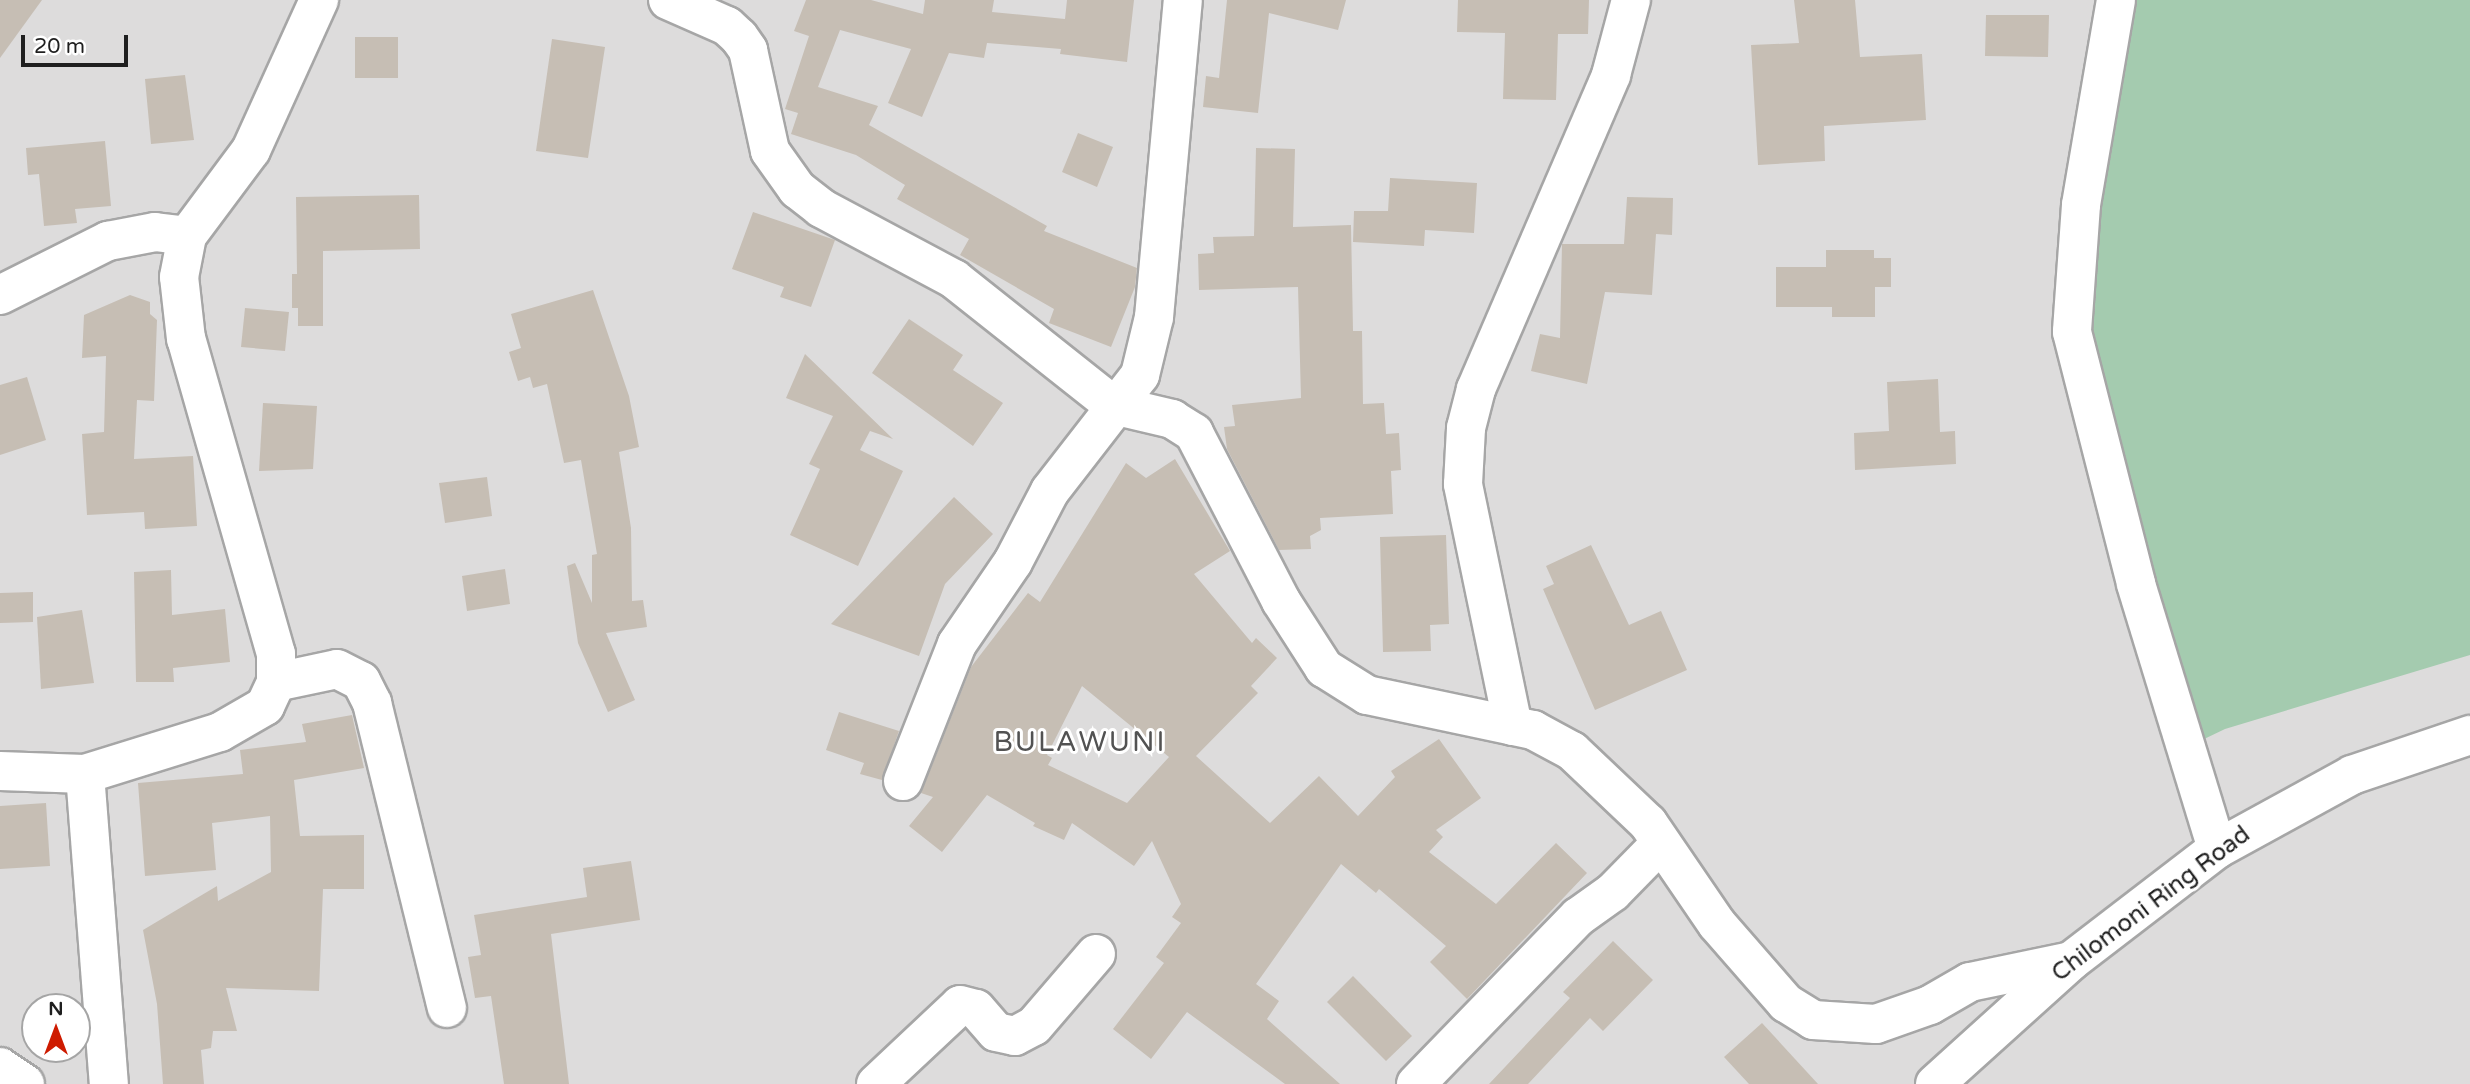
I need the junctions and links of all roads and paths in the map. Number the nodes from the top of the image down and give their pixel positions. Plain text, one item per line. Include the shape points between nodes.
1 (319, 0) edge
2 (668, 0) edge
3 (1183, 0) edge
4 (1631, 0) edge
5 (2116, 0) edge
6 (187, 236) junction
7 (0, 295) edge
8 (1113, 405) junction
9 (276, 682) junction
10 (1513, 726) junction
11 (2470, 735) edge
12 (0, 772) edge
13 (85, 774) junction
14 (903, 781) dead end
15 (1660, 844) junction
16 (2217, 849) junction
17 (1096, 954) dead end
18 (2071, 961) junction
19 (447, 1008) dead end
20 (0, 1067) edge
21 (25, 1084) edge
22 (109, 1084) edge
23 (876, 1084) edge
24 (1416, 1084) edge
25 (1935, 1084) edge

1 - 6 street via 251,150
2 - 8 street via 727,26 743,43 771,151 797,190 821,208 954,279
3 - 8 street via 1154,317 1140,375
4 - 10 street via 1611,75 1476,389 1466,428 1463,484
5 - 16 street via 2081,205 2071,332 2136,584
6 - 7 street via 155,232 108,241
6 - 9 street via 179,277 186,339 276,654
8 - 10 street via 1172,419 1194,433 1300,633 1324,668 1340,681 1367,695
8 - 14 street via 1050,491 1013,562 957,644
9 - 13 street via 265,706 243,721
9 - 19 street via 337,669 361,681 372,703
10 - 15 street via 1533,730 1572,751 1648,823
11 - 16 street, Chilomoni Ring Road via 2352,775
12 - 13 street
13 - 22 street
15 - 18 street via 1753,967 1786,1003 1813,1020 1876,1024 1930,1005 1970,982
15 - 24 street via 1612,892 1578,917
16 - 18 street, Chilomoni Ring Road
17 - 23 street via 1034,1026 1015,1036 996,1032 976,1009 960,1004
18 - 25 street, Chilomoni Ring Road
20 - 21 street

